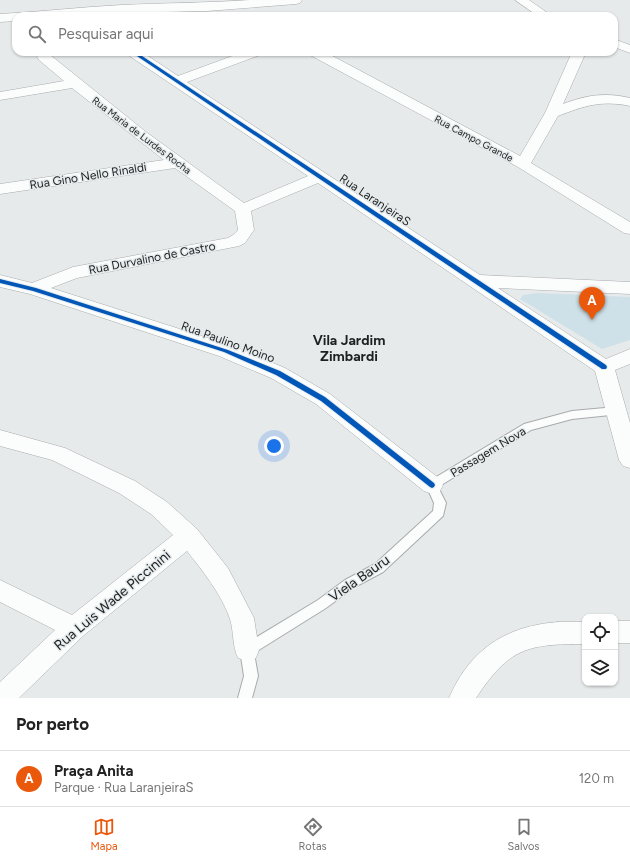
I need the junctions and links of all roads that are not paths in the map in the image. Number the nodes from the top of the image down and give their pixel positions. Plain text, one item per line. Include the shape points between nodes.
1 (49, 0) edge
2 (296, 0) edge
3 (520, 0) edge
4 (283, 1) edge
5 (269, 3) junction
6 (166, 4) edge
7 (51, 12) edge
8 (64, 12) edge
9 (272, 12) edge
10 (540, 12) edge
11 (12, 17) edge
12 (0, 18) edge
13 (618, 44) edge
14 (630, 48) edge
15 (139, 56) edge
16 (244, 56) edge
17 (322, 56) edge
18 (577, 56) edge
19 (44, 57) dead end
20 (178, 81) junction
21 (74, 83) junction
22 (0, 96) edge
23 (630, 102) edge
24 (552, 113) junction
25 (175, 163) junction
26 (523, 164) junction
27 (320, 177) junction
28 (0, 189) edge
29 (243, 208) junction
30 (630, 229) edge
31 (0, 281) edge
32 (476, 281) junction
33 (630, 288) edge
34 (34, 289) junction
35 (630, 356) edge
36 (604, 367) junction
37 (616, 411) junction
38 (0, 438) edge
39 (630, 460) edge
40 (432, 485) junction
41 (189, 536) junction
42 (0, 590) edge
43 (74, 628) junction
44 (618, 632) edge
45 (630, 632) edge
46 (582, 633) edge
47 (247, 650) junction
48 (2, 698) edge
49 (245, 698) edge
50 (462, 698) edge

1 - 7 street
2 - 4 street
3 - 10 street
4 - 5 street
5 - 6 street via 207,7
5 - 9 street
6 - 8 street
11 - 12 street
13 - 14 street
15 - 20 street, Rua LaranjeiraS
16 - 20 street
17 - 26 street, Rua Campo Grande
18 - 24 street
19 - 21 street, Rua Maria de Lurdes Rocha
20 - 27 street, Rua LaranjeiraS
21 - 22 street
21 - 25 street, Rua Maria de Lurdes Rocha
23 - 24 street via 598,97
24 - 26 street
25 - 28 street, Rua Gino Nello Rinaldi
25 - 29 street, Rua Maria de Lurdes Rocha
26 - 30 street, Rua Campo Grande
27 - 29 street
27 - 32 street, Rua LaranjeiraS
29 - 34 street, Rua Durvalino de Castro via 246,230 233,242 73,273
31 - 34 street, Rua Paulino Moino
32 - 33 street
32 - 36 street, Rua LaranjeiraS
34 - 40 street, Rua Paulino Moino via 226,351 278,373 323,398
35 - 36 street
36 - 37 street
37 - 39 street
37 - 40 lane, Passagem Nova via 572,415 528,427
38 - 41 street via 58,454 127,486 159,508
40 - 47 lane, Viela Bauru via 440,503 439,512 379,568 349,584 322,604
41 - 43 street, Rua Luis Wade Piccinini
41 - 47 street via 220,575 242,618
42 - 43 street
43 - 48 street, Rua Luis Wade Piccinini
44 - 45 street
46 - 50 street via 538,635 513,642 483,668
47 - 49 lane via 251,676

